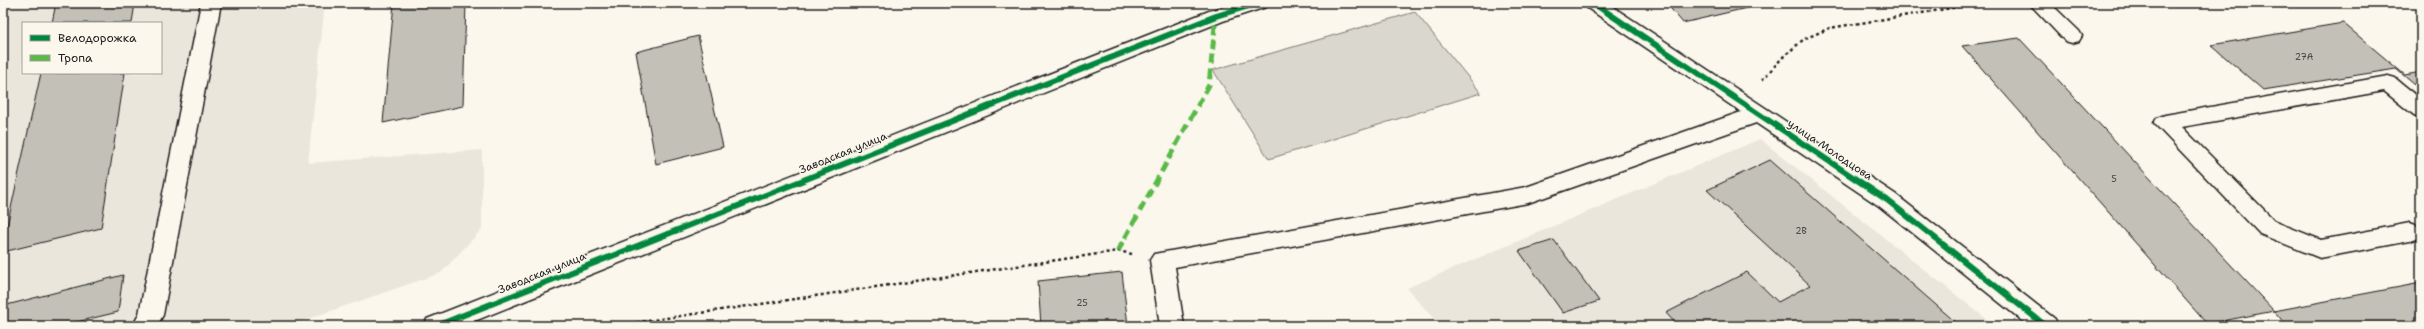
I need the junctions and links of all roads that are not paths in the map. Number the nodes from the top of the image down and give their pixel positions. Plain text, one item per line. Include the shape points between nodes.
1 (211, 3) edge
2 (1259, 3) edge
3 (1593, 3) edge
4 (2039, 3) edge
5 (2072, 36) dead end
6 (1751, 108) junction
7 (2421, 110) edge
8 (2410, 232) dead end
9 (145, 326) edge
10 (436, 326) edge
11 (1172, 326) edge
12 (2046, 326) edge

1 - 9 street via 151,315
2 - 10 street, Заводская улица via 1208,19
3 - 6 street, улица Молодцова
4 - 5 street
6 - 11 street via 1528,195 1162,260
6 - 12 street, улица Молодцова via 1887,200
7 - 8 street via 2388,83 2165,123 2268,228 2320,249

